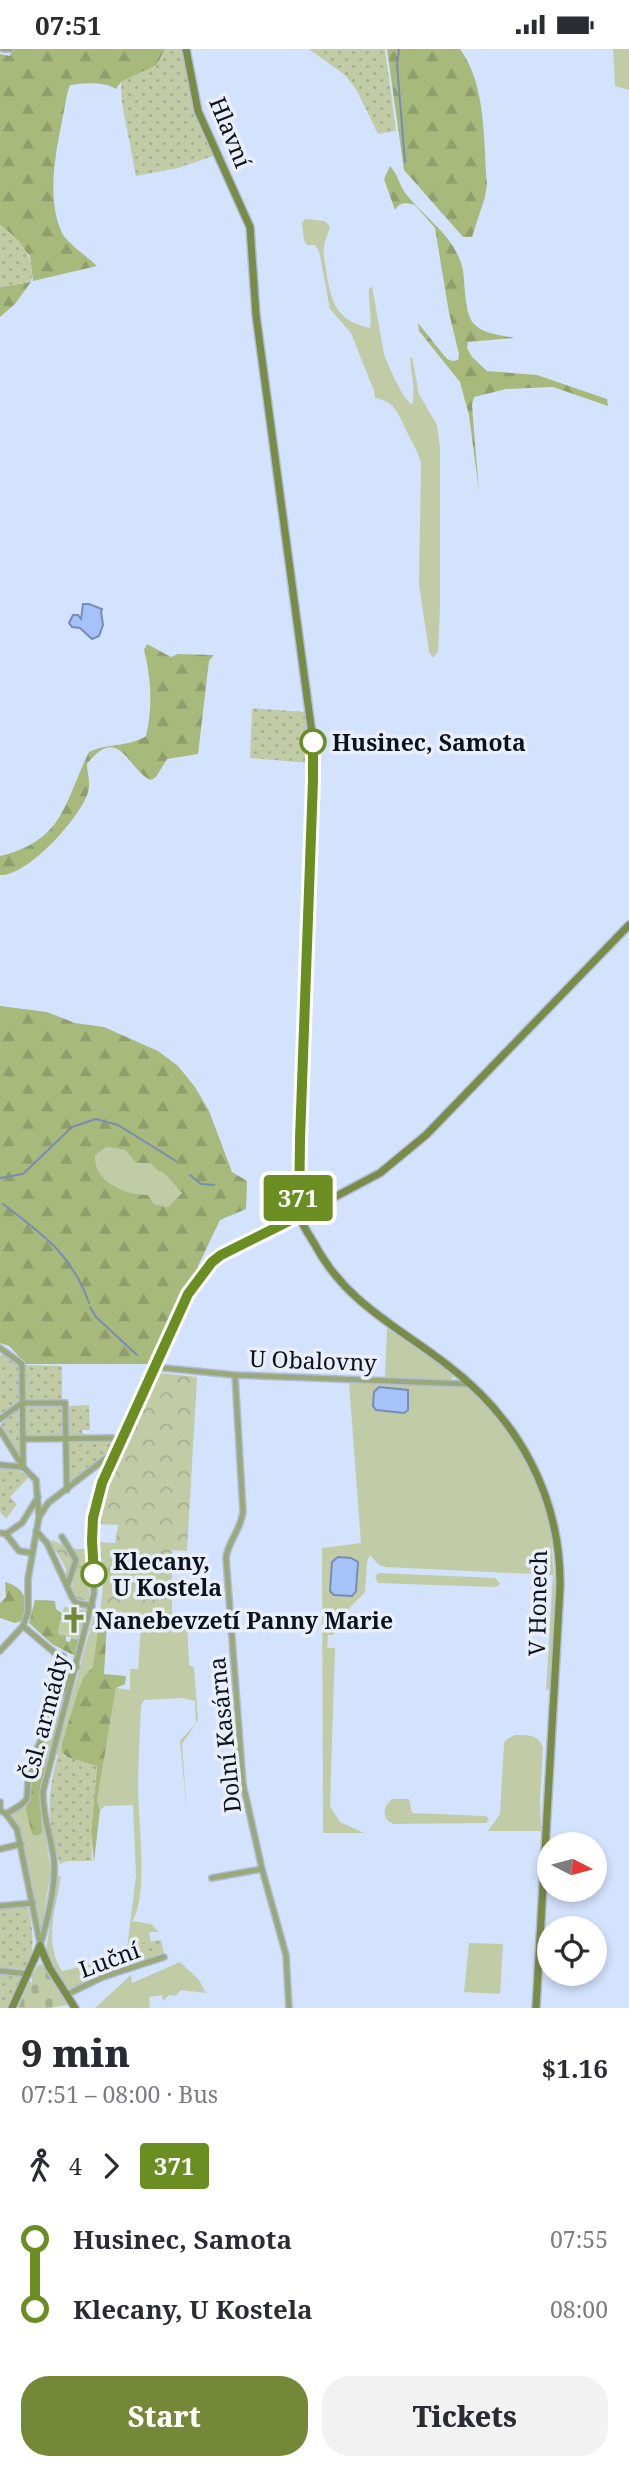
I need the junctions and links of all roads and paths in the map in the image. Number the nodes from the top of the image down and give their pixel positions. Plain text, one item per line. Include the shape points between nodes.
1 (3, 49) edge
2 (10, 49) edge
3 (186, 49) edge
4 (629, 925) edge
5 (299, 1216) junction
6 (1, 1351) edge
7 (154, 1367) junction
8 (235, 1375) junction
9 (472, 1384) junction
10 (22, 1403) junction
11 (0, 1419) edge
12 (0, 1430) edge
13 (66, 1438) junction
14 (23, 1439) junction
15 (121, 1440) junction
16 (114, 1457) junction
17 (0, 1465) edge
18 (23, 1467) junction
19 (67, 1490) junction
20 (38, 1497) junction
21 (39, 1517) junction
22 (36, 1531) junction
23 (62, 1537) dead end
24 (32, 1553) junction
25 (68, 1584) junction
26 (92, 1606) junction
27 (23, 1626) junction
28 (1, 1650) edge
29 (63, 1656) dead end
30 (0, 1657) edge
31 (77, 1667) junction
32 (0, 1802) edge
33 (0, 1809) edge
34 (6, 1814) junction
35 (21, 1845) junction
36 (0, 1849) edge
37 (262, 1868) junction
38 (212, 1878) dead end
39 (33, 1903) junction
40 (0, 1906) edge
41 (40, 1946) junction
42 (164, 1957) dead end
43 (0, 1971) edge
44 (29, 1973) junction
45 (66, 1995) junction
46 (12, 2008) edge
47 (75, 2008) edge
48 (289, 2008) edge
49 (536, 2008) edge

1 - 2 street
3 - 5 street, Hlavní via 198,111 250,227 256,315 313,749
4 - 5 street via 411,1148 380,1173
5 - 7 street, Čsl. armády via 212,1262 188,1294
5 - 9 street, V Honech via 323,1260 355,1298
6 - 10 street via 22,1364
7 - 8 street, U Obalovny
7 - 15 street, Čsl. armády
8 - 9 street, U Obalovny
8 - 37 street, Dolní Kasárna via 243,1512 226,1558 243,1784
9 - 49 street, V Honech via 513,1431 537,1471 561,1561
10 - 11 street
10 - 13 street via 67,1403
10 - 14 street
12 - 18 street
13 - 14 street
13 - 15 street
13 - 19 street
14 - 18 street
15 - 16 street, Čsl. armády
16 - 19 street via 110,1455
16 - 26 street, Čsl. armády via 93,1518
17 - 18 street
18 - 20 street via 36,1481
19 - 21 street via 48,1503
20 - 21 street
20 - 24 street via 22,1523 4,1534 19,1551
21 - 22 street
22 - 24 street
22 - 25 street
23 - 25 street via 76,1560
24 - 27 street via 29,1607
25 - 26 street via 76,1603
26 - 31 street, Čsl. armády
27 - 28 street
27 - 29 street
28 - 30 street
31 - 34 street via 37,1749 27,1799
31 - 41 street, Čsl. armády via 43,1791 54,1863
32 - 33 street
33 - 34 street
34 - 35 street
35 - 36 street
35 - 39 street
37 - 38 street
37 - 48 street, Dolní Kasárna via 286,1955
39 - 40 street
39 - 41 street
41 - 44 street, Čsl. armády
41 - 45 street
42 - 45 street, Luční
43 - 44 street
44 - 46 street, Čsl. armády
45 - 47 street

